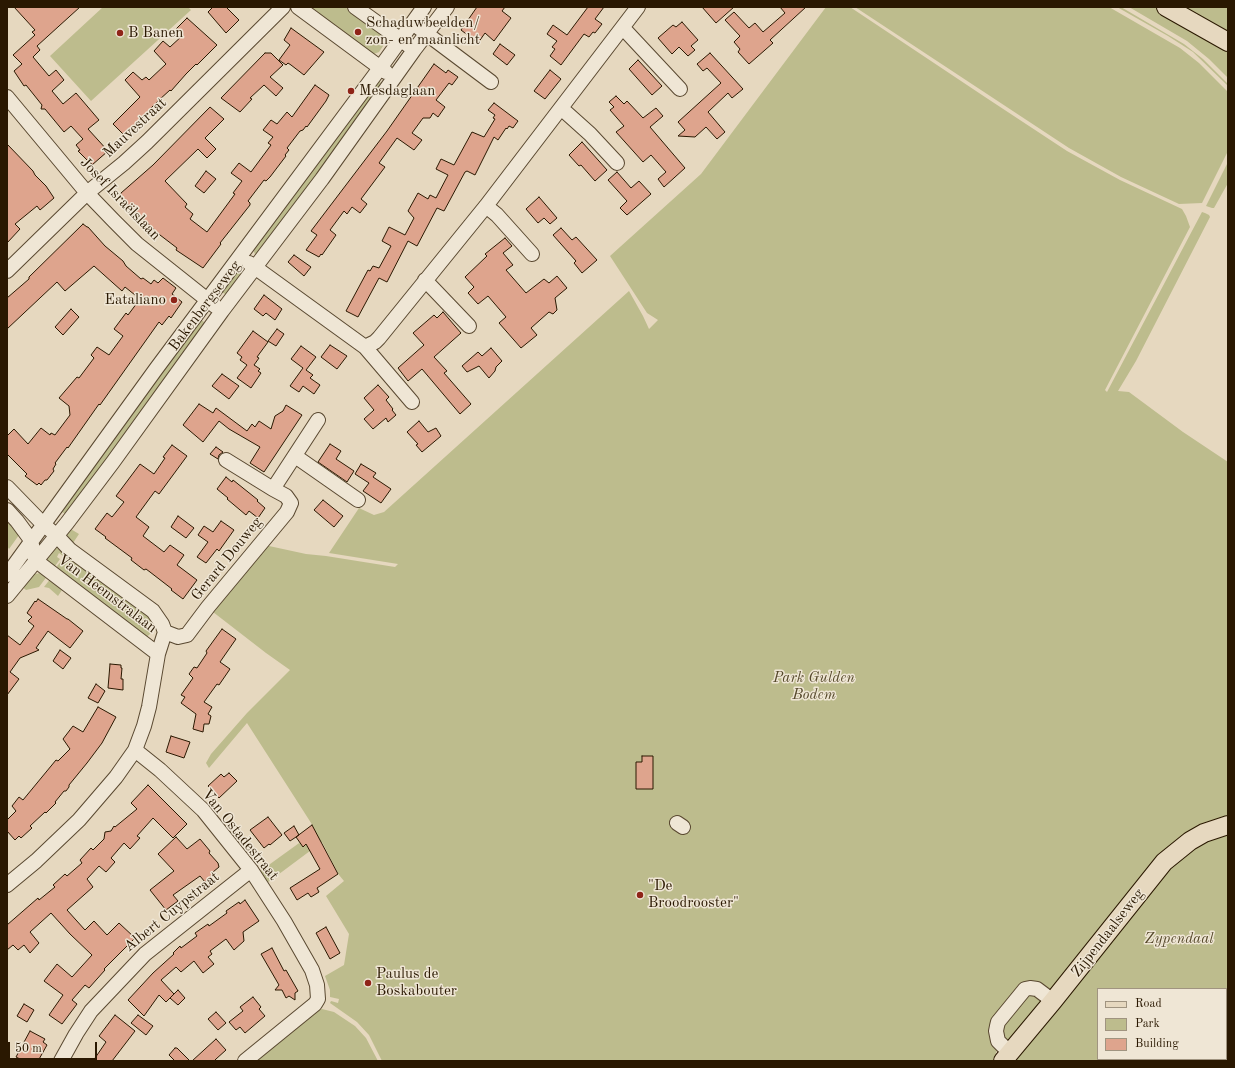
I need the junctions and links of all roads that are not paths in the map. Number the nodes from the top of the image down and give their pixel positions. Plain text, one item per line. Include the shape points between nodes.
1 (283, 7) edge
2 (298, 7) edge
3 (355, 7) edge
4 (424, 7) edge
5 (447, 7) edge
6 (638, 7) edge
7 (1166, 7) edge
8 (412, 22) junction
9 (623, 28) junction
10 (427, 33) junction
11 (400, 40) junction
12 (1228, 42) edge
13 (414, 50) junction
14 (380, 68) junction
15 (395, 78) junction
16 (491, 82) dead end
17 (680, 89) dead end
18 (7, 97) edge
19 (562, 108) junction
20 (617, 163) dead end
21 (88, 193) junction
22 (486, 206) junction
23 (532, 254) dead end
24 (240, 257) junction
25 (255, 268) junction
26 (7, 271) edge
27 (425, 280) junction
28 (207, 301) junction
29 (222, 311) junction
30 (469, 326) dead end
31 (365, 347) junction
32 (412, 402) dead end
33 (318, 420) dead end
34 (295, 456) junction
35 (226, 460) dead end
36 (7, 487) edge
37 (273, 489) junction
38 (358, 500) dead end
39 (7, 510) edge
40 (43, 524) junction
41 (56, 535) junction
42 (31, 540) junction
43 (35, 560) junction
44 (7, 575) edge
45 (7, 596) edge
46 (165, 632) junction
47 (158, 654) junction
48 (134, 750) junction
49 (1228, 825) edge
50 (252, 870) junction
51 (7, 885) edge
52 (1053, 1001) junction
53 (1006, 1057) edge
54 (61, 1061) edge
55 (245, 1061) edge

1 - 21 street, Mauvestraat via 147,142
2 - 14 street
3 - 11 street
4 - 8 street, Bakenbergseweg
5 - 10 street, Bakenbergseweg
6 - 9 street
7 - 12 main road
8 - 10 street
8 - 11 street, Bakenbergseweg
9 - 17 street
9 - 19 street
10 - 13 street, Bakenbergseweg
10 - 16 street
11 - 13 street
11 - 14 street, Bakenbergseweg
13 - 15 street, Bakenbergseweg
14 - 15 street
14 - 24 street, Bakenbergseweg
15 - 25 street, Bakenbergseweg
18 - 21 street, Josef Israëlslaan
19 - 20 street
19 - 22 street
21 - 26 street, Mauvestraat
21 - 28 street, Josef Israëlslaan via 137,244
22 - 23 street
22 - 27 street
24 - 25 street
24 - 28 street, Bakenbergseweg
25 - 29 street, Bakenbergseweg
25 - 31 street
27 - 30 street
27 - 31 street via 379,338
28 - 29 street, Josef Israëlslaan
28 - 40 street, Bakenbergseweg
29 - 41 street, Bakenbergseweg via 113,462
31 - 32 street
33 - 34 street
34 - 37 street
34 - 38 street
35 - 37 street, Gerard Douweg
36 - 40 street, Van Heemstralaan
37 - 46 street, Gerard Douweg via 286,496 291,503 287,512 187,635 178,637
39 - 42 street
40 - 41 street, Van Heemstralaan
40 - 42 street, Bakenbergseweg
41 - 43 street, Bakenbergseweg
41 - 46 street, Van Heemstralaan via 70,550 153,611
42 - 43 street
42 - 44 street, Bakenbergseweg
43 - 45 street, Bakenbergseweg
43 - 47 street, Van Heemstralaan
46 - 47 street, Van Heemstralaan
47 - 48 street, Van Heemstralaan via 149,707
48 - 50 street, Van Ostadestraat via 203,810
48 - 51 street, Van Heemstralaan via 116,777 79,820
49 - 52 main road, Zijpendaalseweg via 1190,841 1164,862
50 - 54 street, Albert Cuypstraat via 145,954 91,1011
50 - 55 street, Van Ostadestraat via 312,970 318,999 311,1008
52 - 53 main road, Zijpendaalseweg
52 - 53 street via 1037,989 1025,989 998,1022 998,1041

